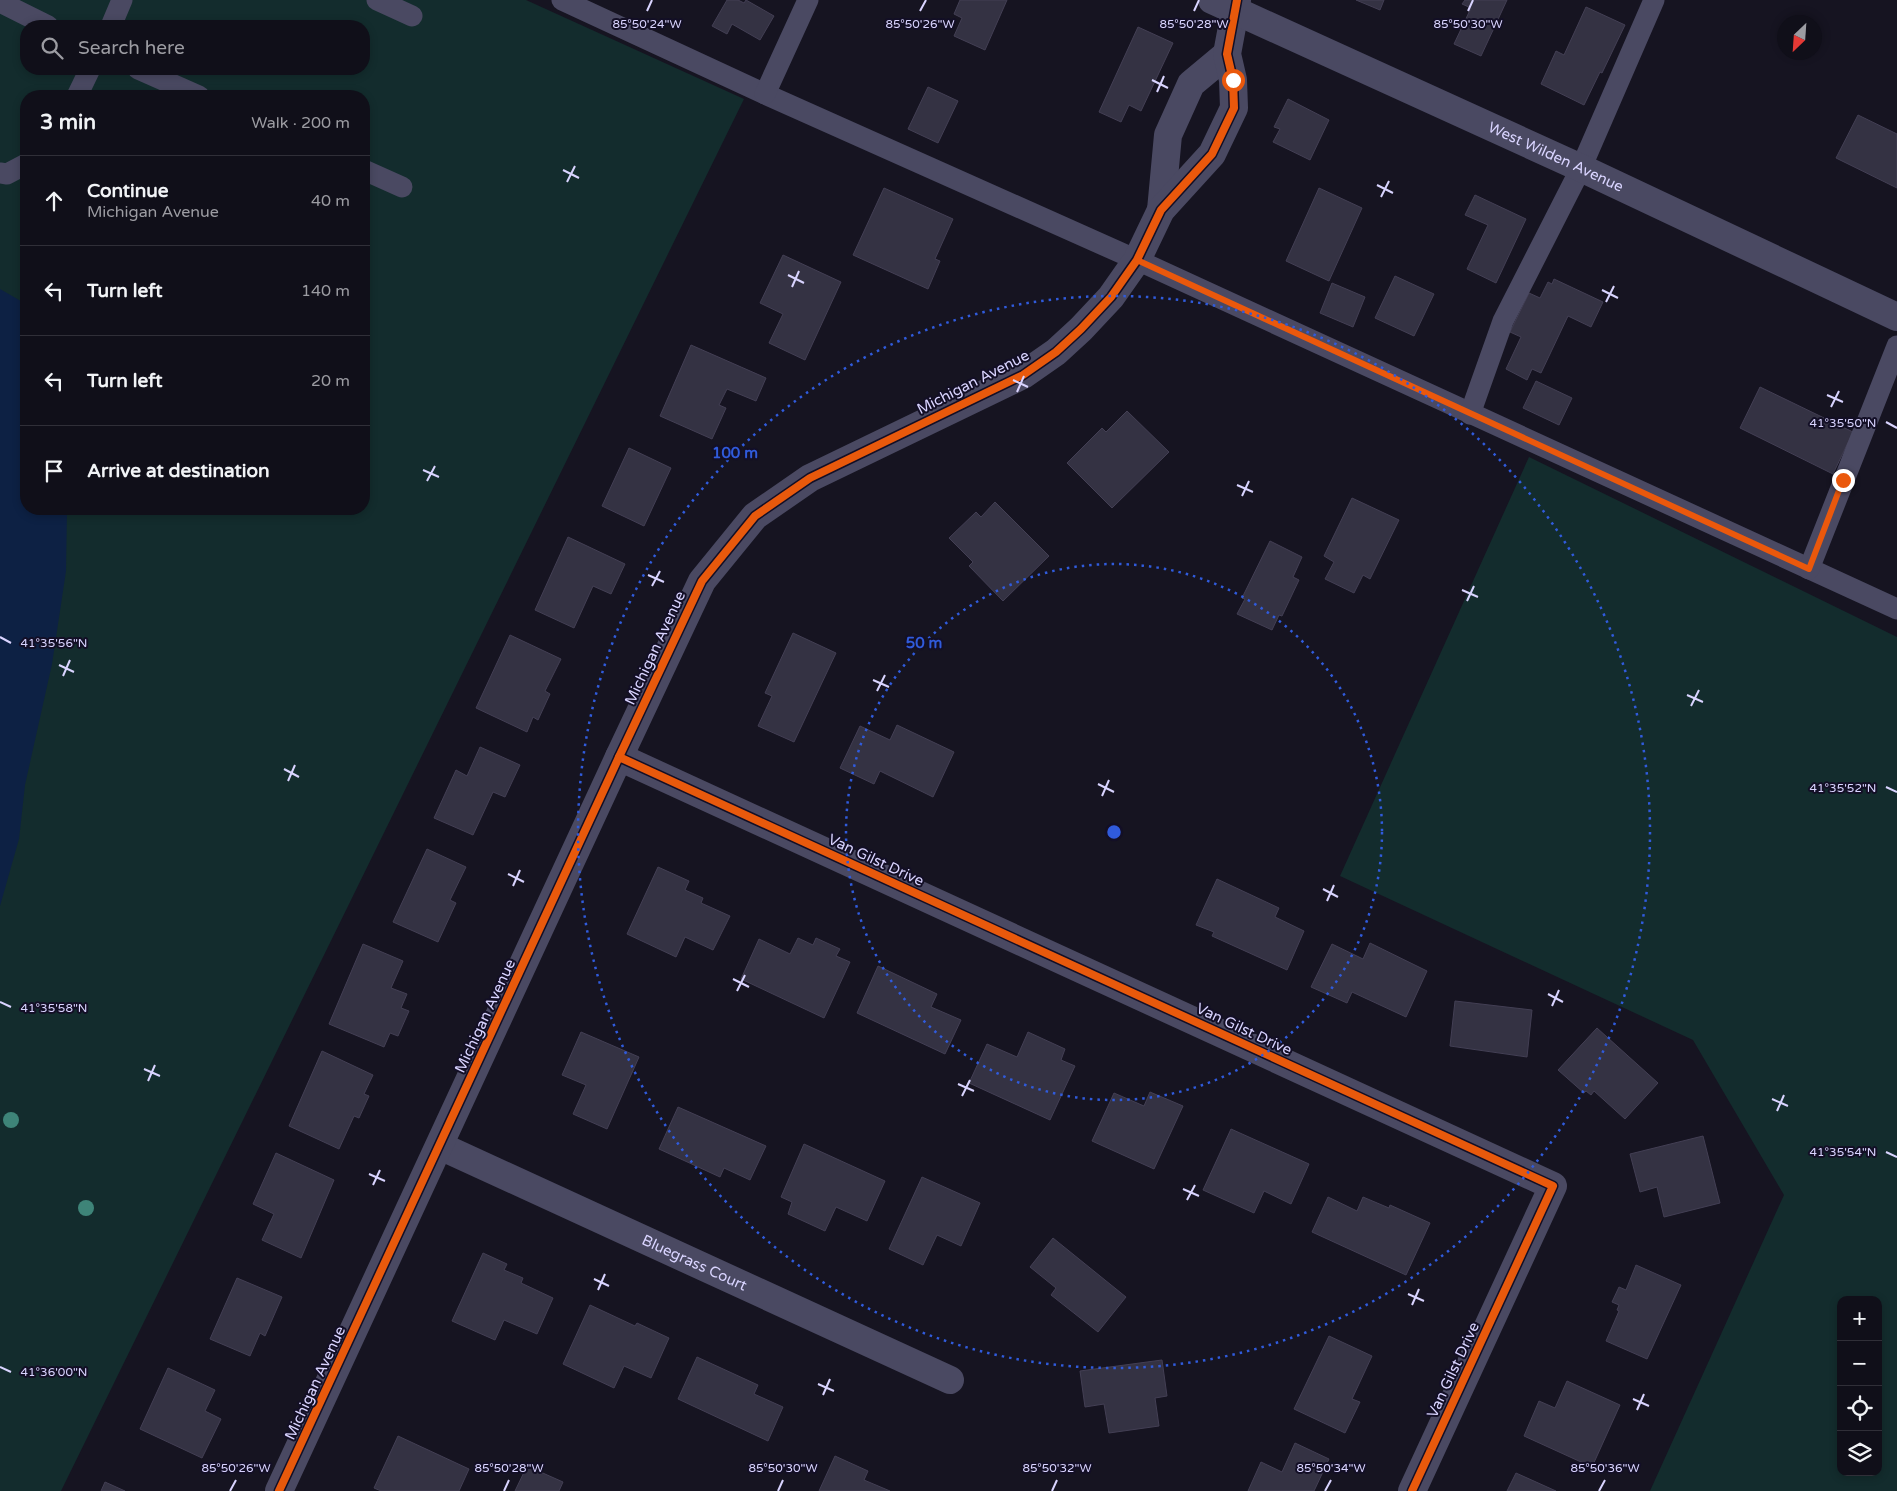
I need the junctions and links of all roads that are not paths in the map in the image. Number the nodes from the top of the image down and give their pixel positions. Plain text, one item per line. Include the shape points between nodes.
1 (122, 0) edge
2 (377, 0) edge
3 (562, 0) edge
4 (808, 0) edge
5 (1654, 0) edge
6 (0, 2) edge
7 (1228, 3) edge
8 (412, 16) dead end
9 (36, 20) edge
10 (114, 20) edge
11 (1227, 54) junction
12 (87, 75) edge
13 (152, 75) edge
14 (80, 90) edge
15 (185, 90) edge
16 (765, 94) junction
17 (20, 167) edge
18 (1581, 168) junction
19 (0, 173) edge
20 (370, 173) edge
21 (402, 187) dead end
22 (1161, 210) junction
23 (1137, 260) junction
24 (1897, 317) edge
25 (1897, 346) edge
26 (1470, 414) junction
27 (1809, 569) junction
28 (1897, 609) edge
29 (619, 757) junction
30 (440, 1146) junction
31 (950, 1380) dead end
32 (280, 1491) edge
33 (1412, 1491) edge

1 - 10 lane
2 - 8 lane
3 - 16 lane
4 - 16 lane
5 - 18 lane
6 - 9 lane
7 - 11 street, Michigan Avenue
7 - 18 street, West Wilden Avenue
11 - 22 street, Michigan Avenue via 1191,84 1168,135
11 - 22 street, Michigan Avenue via 1233,80 1234,108 1212,154
12 - 14 lane
13 - 15 lane
16 - 23 lane
17 - 19 lane via 7,174
18 - 24 street, West Wilden Avenue
18 - 26 lane via 1503,321
20 - 21 lane
22 - 23 street, Michigan Avenue
23 - 26 lane
23 - 29 street, Michigan Avenue via 1111,297 1081,329 1023,375 810,478 755,516 702,581
25 - 27 lane
26 - 27 lane
27 - 28 lane
29 - 30 street, Michigan Avenue
29 - 33 street, Van Gilst Drive via 1552,1186
30 - 31 street, Bluegrass Court
30 - 32 street, Michigan Avenue

